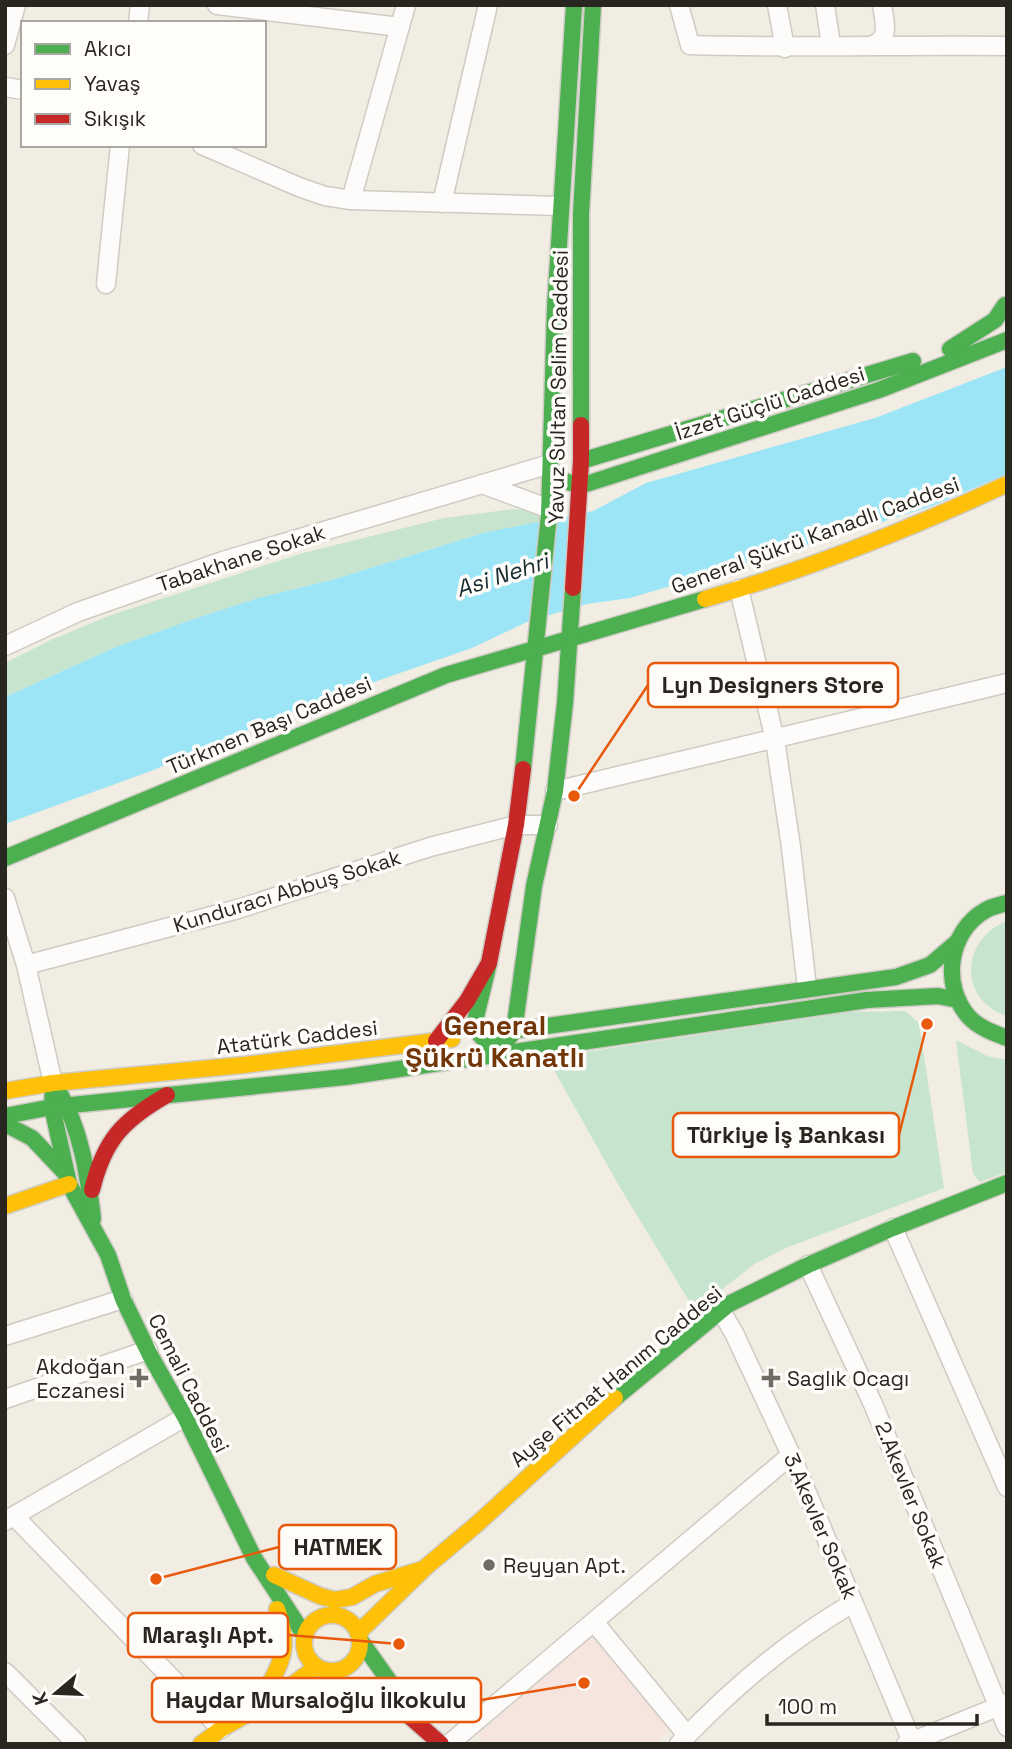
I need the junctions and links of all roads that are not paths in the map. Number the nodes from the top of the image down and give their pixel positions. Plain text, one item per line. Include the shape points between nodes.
1 (16, 5) edge
2 (217, 5) edge
3 (406, 5) edge
4 (488, 5) edge
5 (574, 5) edge
6 (593, 5) edge
7 (679, 5) edge
8 (777, 5) edge
9 (825, 5) edge
10 (882, 5) edge
11 (400, 27) junction
12 (5, 45) edge
13 (831, 45) junction
14 (873, 45) junction
15 (1007, 46) edge
16 (785, 48) junction
17 (120, 147) edge
18 (207, 147) edge
19 (351, 200) junction
20 (442, 203) junction
21 (560, 206) junction
22 (106, 284) dead end
23 (1006, 304) edge
24 (1007, 340) edge
25 (581, 461) junction
26 (550, 464) junction
27 (482, 484) junction
28 (1007, 484) edge
29 (580, 486) junction
30 (549, 512) junction
31 (739, 589) junction
32 (570, 638) junction
33 (554, 642) joint
34 (5, 646) edge
35 (537, 647) junction
36 (1007, 682) edge
37 (775, 740) junction
38 (555, 791) junction
39 (516, 825) junction
40 (548, 825) junction
41 (5, 858) edge
42 (5, 898) edge
43 (1007, 903) edge
44 (957, 942) junction
45 (489, 963) junction
46 (26, 965) junction
47 (807, 988) junction
48 (957, 1000) junction
49 (514, 1031) junction
50 (480, 1035) junction
51 (1007, 1038) edge
52 (436, 1041) junction
53 (497, 1054) junction
54 (53, 1083) junction
55 (5, 1091) edge
56 (167, 1095) junction
57 (60, 1106) junction
58 (5, 1116) edge
59 (5, 1124) edge
60 (68, 1180) junction
61 (1007, 1183) edge
62 (91, 1194) junction
63 (5, 1206) edge
64 (93, 1224) junction
65 (893, 1228) junction
66 (808, 1265) junction
67 (123, 1299) junction
68 (721, 1311) junction
69 (5, 1336) edge
70 (148, 1350) junction
71 (5, 1399) edge
72 (185, 1417) junction
73 (1000, 1449) edge
74 (792, 1455) junction
75 (1007, 1487) edge
76 (10, 1519) edge
77 (424, 1568) junction
78 (269, 1575) junction
79 (853, 1603) junction
80 (335, 1616) junction
81 (594, 1622) junction
82 (359, 1636) junction
83 (305, 1644) junction
84 (316, 1667) junction
85 (344, 1669) junction
86 (5, 1672) edge
87 (268, 1696) junction
88 (396, 1704) junction
89 (1002, 1704) edge
90 (1007, 1727) edge
91 (221, 1728) junction
92 (435, 1738) edge
93 (683, 1739) edge
94 (910, 1743) edge
95 (77, 1744) edge
96 (201, 1744) edge
97 (449, 1744) edge

1 - 12 street
2 - 11 street
3 - 11 street
4 - 20 street
5 - 21 main road, Yavuz Sultan Selim Caddesi
6 - 25 main road, Yavuz Sultan Selim Caddesi via 581,214
7 - 16 street via 690,45
8 - 16 street
9 - 13 street
10 - 14 street via 885,33
11 - 19 street
13 - 14 street
13 - 16 street
14 - 15 street
17 - 22 street
18 - 19 street via 299,187
19 - 20 street
20 - 21 street
21 - 26 main road, Yavuz Sultan Selim Caddesi
23 - 25 main road, İzzet Güçlü Caddesi via 989,325 948,351
24 - 29 main road, İzzet Güçlü Caddesi via 879,390
25 - 29 main road, Yavuz Sultan Selim Caddesi
26 - 27 street, Tabakhane Sokak
26 - 29 main road via 563,480
26 - 30 main road, Yavuz Sultan Selim Caddesi
27 - 30 street
27 - 34 street, Tabakhane Sokak via 223,561 78,612
28 - 31 main road, General Şükrü Kanadlı Caddesi via 925,522
29 - 32 main road, Yavuz Sultan Selim Caddesi
30 - 35 main road, Yavuz Sultan Selim Caddesi
31 - 32 main road, General Şükrü Kanadlı Caddesi
31 - 37 street
32 - 33 main road, General Şükrü Kanadlı Caddesi
32 - 38 main road, Yavuz Sultan Selim Caddesi
33 - 35 main road, Türkmen Başı Caddesi
35 - 39 main road, Yavuz Sultan Selim Caddesi
35 - 41 main road, Türkmen Başı Caddesi via 446,675
36 - 37 street
37 - 38 street
37 - 47 street
38 - 40 main road, Yavuz Sultan Selim Caddesi
39 - 40 street, Kunduracı Abbuş Sokak
39 - 45 main road, Yavuz Sultan Selim Caddesi
39 - 46 street, Kunduracı Abbuş Sokak via 430,847 237,909
40 - 49 main road, Yavuz Sultan Selim Caddesi via 534,886
42 - 46 street
43 - 44 main road, Atatürk Caddesi via 986,910
44 - 47 main road, Atatürk Caddesi via 940,960 920,970
44 - 48 main road via 951,961
45 - 50 main road via 475,1021
45 - 52 main road, Yavuz Sultan Selim Caddesi
46 - 54 street
47 - 49 main road, Atatürk Caddesi
48 - 51 main road via 987,1031
48 - 53 main road, Atatürk Caddesi via 938,996 867,999
49 - 50 main road, Atatürk Caddesi
49 - 53 main road, Yavuz Sultan Selim Caddesi
50 - 52 main road, Atatürk Caddesi
50 - 53 main road
52 - 54 main road, Atatürk Caddesi
53 - 56 main road, Atatürk Caddesi via 345,1077
54 - 55 main road, Atatürk Caddesi
54 - 57 main road, Cemali Caddesi
56 - 57 main road, Atatürk Caddesi
56 - 62 main road, Cemali Caddesi via 132,1115 109,1138
57 - 58 main road, Atatürk Caddesi
57 - 60 main road, Cemali Caddesi
57 - 62 main road, Cemali Caddesi
59 - 60 main road, Cemali Caddesi via 31,1136
60 - 63 main road
60 - 64 main road, Cemali Caddesi
61 - 65 main road, Ayşe Fitnat Hanım Caddesi
62 - 64 main road, Cemali Caddesi
64 - 67 main road, Cemali Caddesi
65 - 66 main road, Ayşe Fitnat Hanım Caddesi
65 - 73 street
66 - 68 main road, Ayşe Fitnat Hanım Caddesi
66 - 89 street, 2.Akevler Sokak
67 - 69 street
67 - 70 main road, Cemali Caddesi
68 - 74 street, 3.Akevler Sokak
68 - 77 main road, Ayşe Fitnat Hanım Caddesi via 597,1413
70 - 71 street
70 - 72 main road, Cemali Caddesi
72 - 76 street
72 - 78 main road, Cemali Caddesi via 254,1558
73 - 75 street
74 - 79 street, 3.Akevler Sokak
74 - 81 street
76 - 91 street
77 - 78 main road via 335,1600
77 - 80 main road, Ayşe Fitnat Hanım Caddesi
77 - 82 main road, Ayşe Fitnat Hanım Caddesi
78 - 80 main road, Cemali Caddesi
78 - 83 main road, Cemali Caddesi
78 - 87 main road via 287,1649
79 - 93 street via 771,1658
79 - 94 street, 3.Akevler Sokak
80 - 82 main road via 354,1626
80 - 83 main road, Ayşe Fitnat Hanım Caddesi via 314,1622
81 - 93 street
81 - 97 street
82 - 85 main road, Ayşe Fitnat Hanım Caddesi via 357,1657
82 - 92 main road via 388,1681
83 - 84 main road
83 - 87 main road, Ayşe Fitnat Hanım Caddesi
84 - 85 main road
84 - 87 main road, Ayşe Fitnat Hanım Caddesi
85 - 88 main road
86 - 95 street
87 - 88 main road via 351,1695
87 - 91 main road, Ayşe Fitnat Hanım Caddesi
88 - 92 main road
89 - 90 street, 2.Akevler Sokak
89 - 94 street
91 - 96 main road, Ayşe Fitnat Hanım Caddesi

